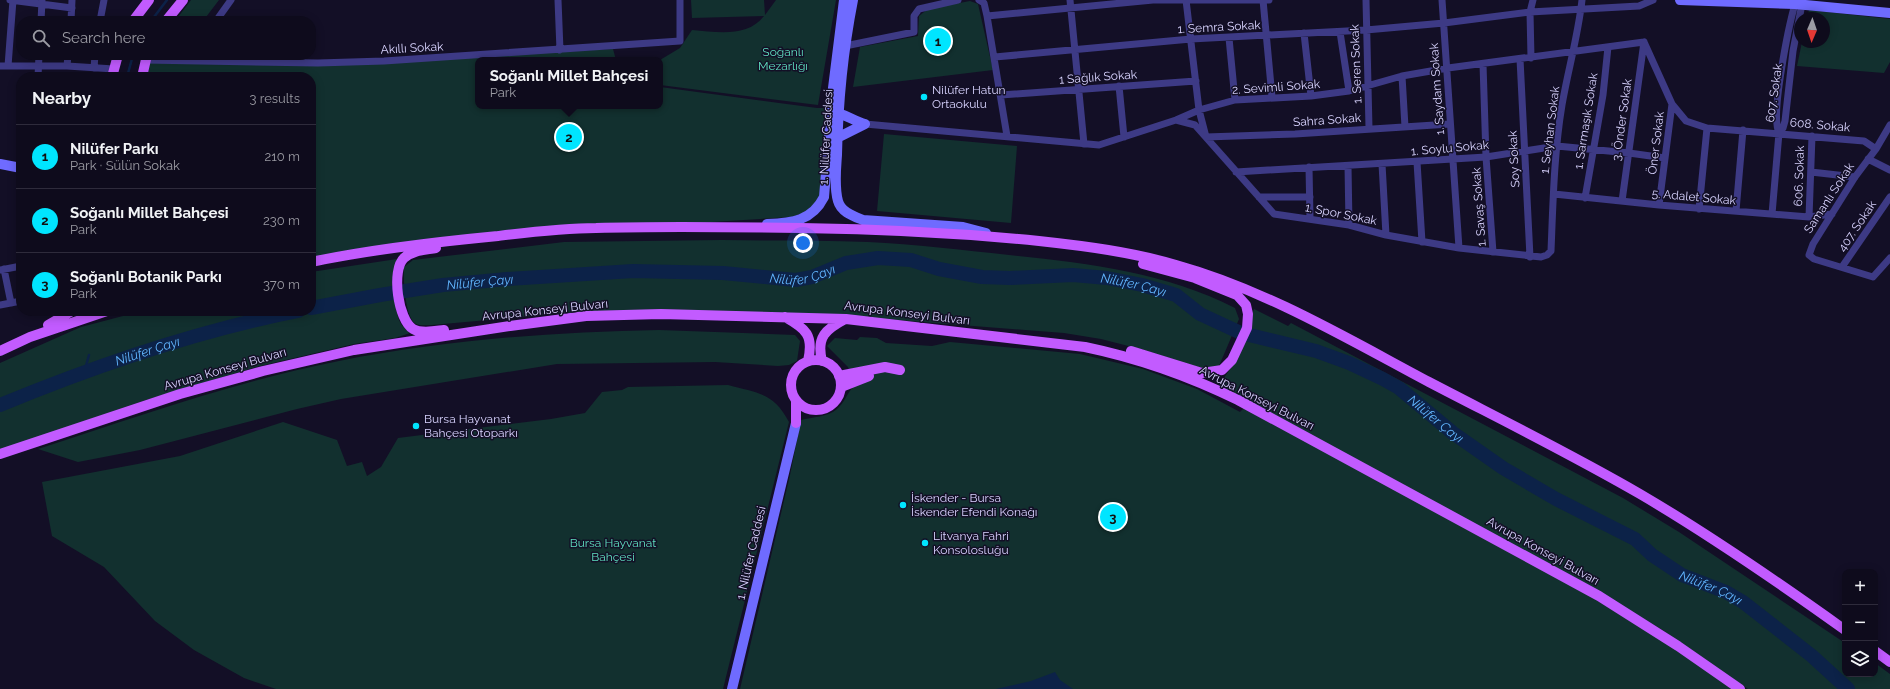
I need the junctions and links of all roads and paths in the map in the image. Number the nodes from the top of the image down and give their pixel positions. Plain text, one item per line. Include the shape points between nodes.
1 (12, 0) edge
2 (72, 0) edge
3 (104, 0) edge
4 (149, 0) edge
5 (183, 0) edge
6 (231, 0) edge
7 (558, 0) edge
8 (680, 0) edge
9 (844, 0) edge
10 (853, 0) edge
11 (958, 0) edge
12 (979, 0) edge
13 (1070, 0) edge
14 (1145, 0) edge
15 (1186, 0) edge
16 (1263, 0) edge
17 (1269, 0) edge
18 (1366, 0) edge
19 (1442, 0) edge
20 (1533, 0) edge
21 (1582, 0) edge
22 (1653, 0) edge
23 (1680, 0) edge
24 (42, 2) edge
25 (1799, 2) edge
26 (930, 3) edge
27 (72, 8) junction
28 (1070, 8) junction
29 (1581, 9) junction
30 (1530, 12) junction
31 (1890, 13) edge
32 (41, 16) edge
33 (71, 16) edge
34 (101, 16) edge
35 (137, 16) edge
36 (170, 16) edge
37 (220, 16) edge
38 (987, 16) junction
39 (1444, 23) junction
40 (1366, 30) junction
41 (1340, 32) junction
42 (1304, 33) junction
43 (1266, 36) junction
44 (1229, 38) junction
45 (1191, 39) junction
46 (1644, 42) junction
47 (845, 46) junction
48 (1608, 47) junction
49 (1075, 49) junction
50 (560, 50) junction
51 (1574, 51) junction
52 (995, 57) junction
53 (1531, 58) junction
54 (1520, 59) junction
55 (39, 60) edge
56 (68, 60) edge
57 (95, 60) edge
58 (117, 60) edge
59 (146, 60) edge
60 (241, 60) edge
61 (1483, 64) junction
62 (0, 66) edge
63 (8, 66) junction
64 (67, 66) junction
65 (38, 67) junction
66 (94, 68) junction
67 (1448, 68) junction
68 (38, 72) edge
69 (109, 72) edge
70 (113, 72) edge
71 (143, 72) edge
72 (1402, 76) junction
73 (1196, 81) junction
74 (1119, 86) junction
75 (1368, 86) junction
76 (1079, 89) junction
77 (1349, 91) junction
78 (1001, 96) junction
79 (1311, 96) junction
80 (1272, 97) junction
81 (1235, 100) junction
82 (1672, 104) junction
83 (1199, 110) junction
84 (835, 113) junction
85 (1176, 120) junction
86 (865, 124) junction
87 (1450, 124) junction
88 (1890, 125) edge
89 (1405, 127) junction
90 (1369, 128) junction
91 (1707, 128) junction
92 (1743, 130) junction
93 (1779, 132) junction
94 (1888, 133) edge
95 (1007, 136) junction
96 (1812, 136) junction
97 (1124, 137) junction
98 (1206, 137) junction
99 (833, 138) junction
100 (1084, 144) junction
101 (1557, 146) junction
102 (1592, 149) junction
103 (1876, 149) junction
104 (1524, 151) junction
105 (1629, 153) junction
106 (1486, 157) junction
107 (1665, 158) junction
108 (1453, 159) junction
109 (1868, 159) junction
110 (1417, 162) junction
111 (0, 164) edge
112 (1382, 164) junction
113 (1309, 166) junction
114 (1348, 166) junction
115 (16, 167) edge
116 (1890, 170) edge
117 (1236, 172) junction
118 (1811, 172) junction
119 (1855, 177) junction
120 (1554, 194) junction
121 (1258, 197) junction
122 (1310, 197) junction
123 (1890, 197) edge
124 (1585, 198) junction
125 (1622, 201) junction
126 (1659, 205) junction
127 (1699, 209) junction
128 (1736, 211) junction
129 (1772, 214) junction
130 (1832, 214) junction
131 (1809, 217) junction
132 (1310, 218) junction
133 (1349, 225) junction
134 (717, 227) junction
135 (503, 235) junction
136 (1386, 235) junction
137 (1000, 237) junction
138 (1422, 242) junction
139 (1068, 244) junction
140 (1459, 248) junction
141 (1493, 252) junction
142 (1530, 257) junction
143 (1541, 257) joint
144 (1890, 258) edge
145 (316, 261) edge
146 (16, 267) edge
147 (1842, 267) junction
148 (2, 270) edge
149 (16, 302) edge
150 (11, 303) junction
151 (0, 305) edge
152 (64, 316) edge
153 (92, 316) edge
154 (783, 316) junction
155 (846, 319) junction
156 (510, 326) junction
157 (30, 337) junction
158 (1011, 338) junction
159 (0, 351) edge
160 (808, 361) junction
161 (822, 361) junction
162 (839, 376) junction
163 (841, 387) junction
164 (796, 400) junction
165 (810, 409) junction
166 (796, 423) junction
167 (0, 454) edge
168 (1842, 628) edge
169 (1878, 653) edge
170 (1890, 662) edge
171 (732, 689) edge
172 (1740, 689) edge

1 - 24 street
1 - 63 street
2 - 27 street
3 - 34 street
4 - 35 main road
5 - 36 main road
6 - 37 street
7 - 50 street
8 - 50 street, Akıllı Sokak via 680,40
9 - 84 main road, 1. Nilüfer Caddesi via 837,43
10 - 47 main road, 1. Nilüfer Caddesi
11 - 26 street
12 - 38 street via 984,3
13 - 28 street
14 - 15 street
14 - 28 street
15 - 16 street
15 - 45 street
16 - 17 street
16 - 43 street
18 - 40 street, 1. Seren Sokak
19 - 39 street, 1. Saydam Sokak
20 - 30 street
21 - 29 street, 1. Seyhan Sokak
22 - 29 street, 1. Semra Sokak via 1639,6
23 - 25 main road
24 - 27 street
24 - 32 street
25 - 31 main road
25 - 93 street, 607. Sokak via 1786,43 1778,97 1776,128
26 - 47 street via 919,9 914,16 914,32
27 - 33 street
28 - 38 street
28 - 49 street
29 - 30 street, 1. Semra Sokak
29 - 51 street, 1. Seyhan Sokak
30 - 39 street, 1. Semra Sokak
30 - 53 street
38 - 52 street
39 - 40 street, 1. Semra Sokak
39 - 67 street, 1. Saydam Sokak
40 - 41 street, 1. Semra Sokak
40 - 75 street, 1. Seren Sokak
41 - 42 street, 1. Semra Sokak
41 - 77 street
42 - 43 street, 1. Semra Sokak
42 - 79 street
43 - 44 street, 1. Semra Sokak
43 - 80 street
44 - 45 street, 1. Semra Sokak
44 - 81 street
45 - 49 street, 1. Semra Sokak
45 - 73 street
46 - 48 street, 2. Sevimli Sokak
46 - 82 street, Öner Sokak
46 - 105 street, 3. Önder Sokak
47 - 84 main road, 1. Nilüfer Caddesi
48 - 51 street, 2. Sevimli Sokak
48 - 102 street, 1. Sarmaşık Sokak
49 - 52 street, 1. Semra Sokak
49 - 76 street
50 - 60 street, Akıllı Sokak via 384,61 318,63
51 - 53 street, 2. Sevimli Sokak
51 - 101 street, 1. Seyhan Sokak via 1562,106
52 - 78 street
53 - 54 street, 2. Sevimli Sokak
54 - 61 street, 2. Sevimli Sokak
54 - 104 street, Soy Sokak
55 - 65 street
56 - 64 street
57 - 66 street
58 - 70 main road
59 - 71 main road
61 - 67 street, 2. Sevimli Sokak
61 - 106 street, 1. Savaş Sokak
62 - 63 street
63 - 65 street
64 - 65 street
64 - 66 street
65 - 68 street
66 - 69 street
67 - 72 street, 2. Sevimli Sokak
67 - 87 street, 1. Saydam Sokak
72 - 75 street, 2. Sevimli Sokak
72 - 89 street
73 - 74 street, 1 Sağlık Sokak
73 - 83 street
74 - 76 street, 1 Sağlık Sokak
74 - 97 street
75 - 77 street, 2. Sevimli Sokak
75 - 90 street, 1. Seren Sokak
76 - 78 street, 1 Sağlık Sokak
76 - 100 street
77 - 79 street, 2. Sevimli Sokak
78 - 95 street
79 - 80 street, 2. Sevimli Sokak
80 - 81 street, 2. Sevimli Sokak
81 - 83 street, 2. Sevimli Sokak
82 - 91 street, 608. Sokak via 1686,120
82 - 107 street, Öner Sokak
83 - 85 street, 2. Sevimli Sokak
83 - 98 street
84 - 86 main road
84 - 99 main road, 1. Nilüfer Caddesi
85 - 97 street, 2. Sevimli Sokak
85 - 98 street, 1. Spor Sokak via 1195,125
86 - 95 street, 2. Sevimli Sokak
86 - 99 main road
87 - 89 street, Sahra Sokak
87 - 108 street, 1. Saydam Sokak
88 - 94 street, Samanlı Sokak
89 - 90 street, Sahra Sokak
90 - 98 street, Sahra Sokak
91 - 92 street, 608. Sokak
91 - 127 street
92 - 93 street, 608. Sokak
92 - 128 street
93 - 96 street, 608. Sokak
93 - 129 street, 607. Sokak
94 - 103 street, Samanlı Sokak
95 - 100 street, 2. Sevimli Sokak
96 - 103 street, 608. Sokak via 1864,141
96 - 118 street, 606. Sokak
97 - 100 street, 2. Sevimli Sokak via 1099,145
98 - 117 street, 1. Spor Sokak
99 - 134 main road, 1. Nilüfer Caddesi via 824,197 810,216 772,224
99 - 137 main road, 1. Nilüfer Caddesi via 838,201 842,209 850,215 875,222 963,227
101 - 102 street, 1. Soylu Sokak
101 - 104 street, 1. Soylu Sokak
101 - 120 street, 1. Seyhan Sokak
102 - 105 street, 1. Soylu Sokak
102 - 124 street, 1. Sarmaşık Sokak
103 - 109 street, Samanlı Sokak
104 - 106 street, 1. Soylu Sokak
104 - 142 street, Soy Sokak
105 - 107 street, 1. Soylu Sokak
105 - 125 street, 3. Önder Sokak
106 - 108 street, 1. Soylu Sokak
106 - 141 street, 1. Savaş Sokak
107 - 126 street, Öner Sokak
108 - 110 street, 1. Soylu Sokak
108 - 140 street, 1. Saydam Sokak
109 - 116 street
109 - 119 street, Samanlı Sokak
110 - 112 street, 1. Soylu Sokak
110 - 138 street
111 - 115 main road
112 - 114 street, 1. Soylu Sokak
112 - 136 street
113 - 114 street, 1. Soylu Sokak
113 - 117 street, 1. Soylu Sokak
113 - 122 street
114 - 133 street
117 - 121 street, 1. Spor Sokak
118 - 119 street
118 - 131 street, 606. Sokak
119 - 130 street, Samanlı Sokak
120 - 124 street, 5. Adalet Sokak
120 - 143 street, 1. Seyhan Sokak via 1551,251
121 - 122 street
121 - 132 street, 1. Spor Sokak via 1274,214
122 - 132 street
123 - 147 street, 407. Sokak
124 - 125 street, 5. Adalet Sokak
125 - 126 street, 5. Adalet Sokak
126 - 127 street, 5. Adalet Sokak
127 - 128 street, 5. Adalet Sokak
128 - 129 street, 5. Adalet Sokak
129 - 131 street, 5. Adalet Sokak
130 - 131 street, 5. Adalet Sokak
130 - 147 street, Samanlı Sokak via 1809,255 1814,259
132 - 133 street, 1. Spor Sokak
133 - 136 street, 1. Spor Sokak
134 - 135 main road via 594,228
134 - 137 main road via 871,229
135 - 145 main road via 405,245
135 - 156 main road via 417,251 404,259 396,280 402,316 412,329 431,331
136 - 138 street, 1. Spor Sokak
137 - 139 main road
138 - 140 street, 1. Spor Sokak
139 - 158 main road via 1175,272 1237,295 1246,305 1247,328 1232,360 1222,370 1202,373 1104,344 1065,337
139 - 168 main road via 1136,255 1179,266 1237,286 1302,315 1639,494 1784,586
140 - 141 street, 1. Spor Sokak
141 - 142 street, 1. Spor Sokak
142 - 143 street, 1. Spor Sokak
144 - 147 street via 1873,277
146 - 148 street
148 - 150 street
149 - 150 street
150 - 151 street
152 - 157 main road
153 - 157 main road
154 - 155 main road, Avrupa Konseyi Bulvarı
154 - 156 main road, Avrupa Konseyi Bulvarı via 586,316
154 - 160 main road via 799,325 808,334
155 - 158 main road, Avrupa Konseyi Bulvarı
155 - 161 main road via 825,332 821,340
156 - 167 main road, Avrupa Konseyi Bulvarı via 354,350 263,371 180,394
157 - 159 main road
158 - 172 main road, Avrupa Konseyi Bulvarı via 1118,353 1204,383 1598,596 1678,646
160 - 161 main road
160 - 164 main road via 800,366 792,377 792,390
161 - 162 main road via 833,366
162 - 163 main road
162 - 163 main road via 885,367 900,370 866,377
163 - 165 main road via 832,404 825,408
164 - 165 main road
164 - 166 main road
165 - 166 main road
166 - 171 main road, 1. Nilüfer Caddesi
169 - 170 main road

